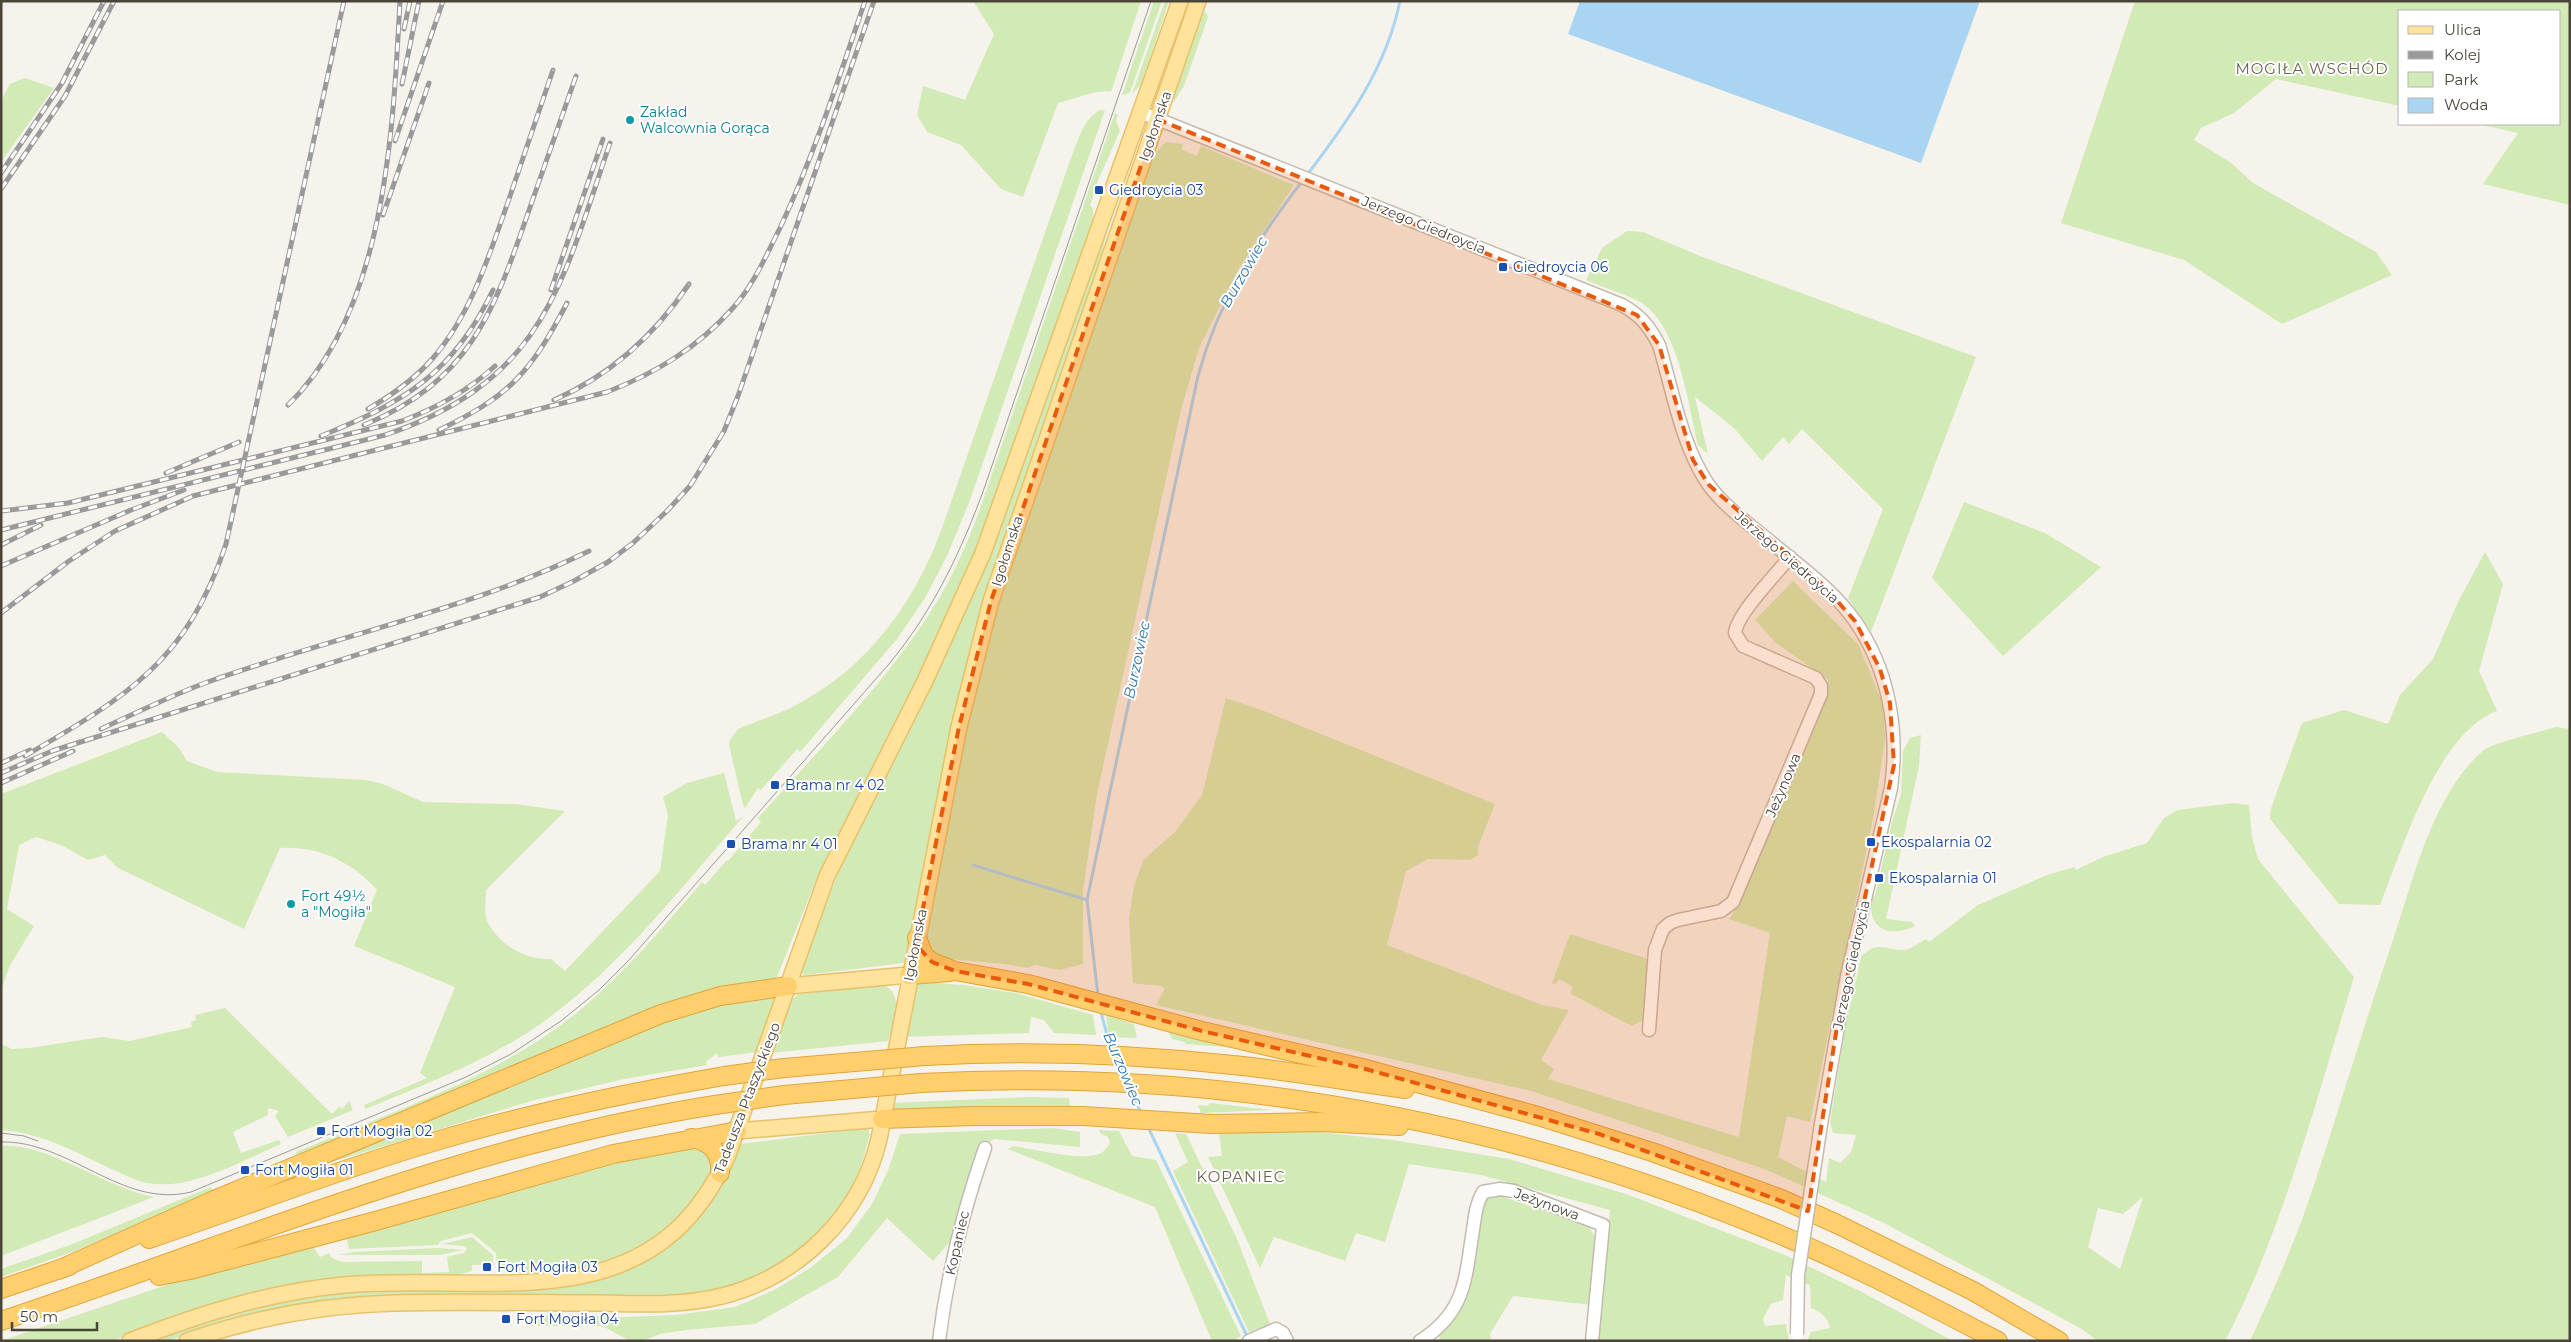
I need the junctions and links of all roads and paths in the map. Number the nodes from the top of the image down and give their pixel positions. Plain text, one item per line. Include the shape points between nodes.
1 (1180, 1) edge
2 (1198, 1) edge
3 (1140, 112) junction
4 (1157, 119) junction
5 (1790, 557) junction
6 (916, 938) junction
7 (955, 971) junction
8 (909, 975) junction
9 (788, 986) junction
10 (1649, 1030) dead end
11 (1463, 1097) junction
12 (882, 1119) junction
13 (1444, 1127) junction
14 (737, 1131) junction
15 (691, 1138) junction
16 (985, 1148) dead end
17 (720, 1173) junction
18 (58, 1270) junction
19 (99, 1288) junction
20 (1, 1289) edge
21 (1, 1321) edge
22 (1797, 1337) edge
23 (130, 1341) edge
24 (187, 1341) edge
25 (939, 1341) edge
26 (1249, 1341) edge
27 (1287, 1341) edge
28 (1420, 1341) edge
29 (1592, 1341) edge
30 (1998, 1341) edge
31 (2059, 1341) edge

1 - 3 main road, Igołomska
2 - 4 main road, Igołomska
3 - 4 street, Jerzego Giedroycia
3 - 9 main road, Igołomska via 982,553 936,658 826,876
4 - 5 street, Jerzego Giedroycia via 1622,306 1637,315 1650,328 1659,345 1693,460 1724,502
4 - 6 main road, Igołomska via 991,601 961,718
5 - 10 street, Jeżynowa via 1744,613 1735,633 1743,646 1816,678 1821,694 1733,902 1721,911 1670,922 1660,935 1653,965
5 - 22 street, Jerzego Giedroycia, bridge via 1823,585 1855,621 1880,670 1894,727 1891,788 1845,985 1821,1124 1798,1275
6 - 7 highway via 924,956
6 - 8 main road, Igołomska
7 - 8 highway
7 - 11 highway via 1028,984 1167,1022 1362,1068
8 - 9 main road
8 - 12 main road, Igołomska
9 - 14 main road, Tadeusza Ptaszyckiego
9 - 18 highway via 720,996 662,1014 214,1200
11 - 18 highway, bridge via 1287,1071 1086,1054 925,1056 784,1068 653,1088 451,1137 354,1167
11 - 31 highway via 1599,1134 1778,1198 1906,1256
12 - 13 highway via 1083,1116 1211,1124 1321,1122
12 - 14 main road
12 - 24 main road via 872,1164 856,1199 843,1216 796,1261 766,1280 740,1291 709,1299 663,1304 415,1303 351,1306 275,1316
13 - 19 highway, bridge via 1268,1095 1027,1079 921,1083 784,1095 592,1128 456,1165 369,1192
13 - 30 highway via 1584,1163 1728,1213 1842,1262
14 - 15 highway
14 - 17 main road, Tadeusza Ptaszyckiego
15 - 17 highway via 702,1140 714,1148 720,1158
15 - 19 highway via 613,1154 190,1270
16 - 25 street, Kopaniec via 969,1192 947,1283
17 - 23 main road, Tadeusza Ptaszyckiego via 691,1214 662,1241 628,1262 592,1275 544,1282 381,1283 308,1290 225,1307
18 - 20 highway
19 - 21 highway
26 - 27 street via 1271,1330 1280,1330
28 - 29 street, Jeżynowa via 1439,1328 1457,1305 1464,1287 1476,1206 1483,1192 1500,1189 1514,1191 1603,1225

